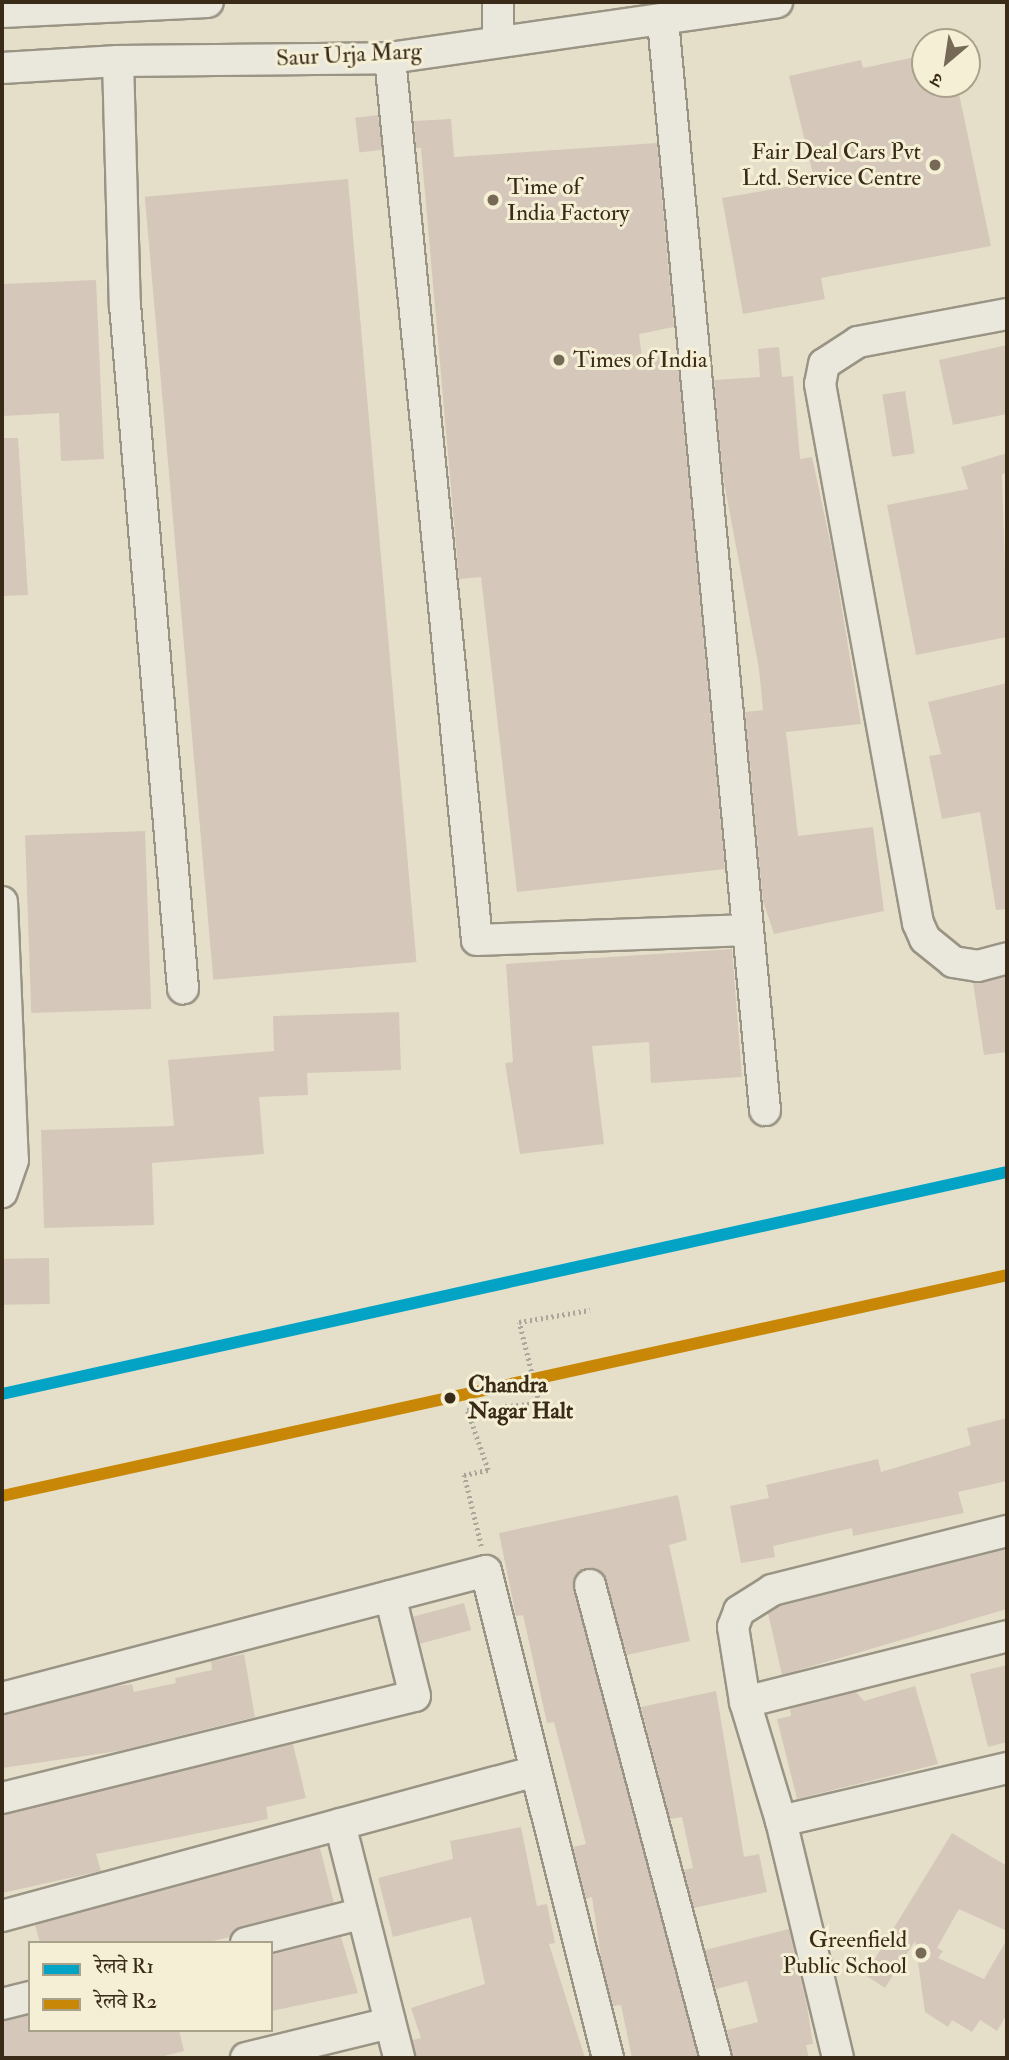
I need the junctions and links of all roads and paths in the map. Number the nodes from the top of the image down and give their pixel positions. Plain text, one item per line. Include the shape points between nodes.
1 (208, 2) edge
2 (498, 2) edge
3 (776, 2) edge
4 (2, 12) edge
5 (663, 21) junction
6 (499, 41) junction
7 (390, 58) junction
8 (118, 61) junction
9 (2, 68) edge
10 (1007, 314) edge
11 (2, 902) edge
12 (748, 930) junction
13 (1007, 958) edge
14 (183, 989) dead end
15 (765, 1110) dead end
16 (2, 1192) edge
17 (590, 1310) dead end
18 (1007, 1531) edge
19 (486, 1571) junction
20 (590, 1585) dead end
21 (390, 1597) junction
22 (1007, 1636) edge
23 (2, 1698) edge
24 (745, 1702) junction
25 (1007, 1768) edge
26 (536, 1771) junction
27 (2, 1797) edge
28 (781, 1821) junction
29 (340, 1824) junction
30 (360, 1914) junction
31 (2, 1916) edge
32 (254, 1941) edge
33 (28, 1998) edge
34 (2, 2004) edge
35 (390, 2023) junction
36 (246, 2058) edge
37 (399, 2058) edge
38 (608, 2058) edge
39 (716, 2058) edge
40 (838, 2058) edge

1 - 4 street
2 - 6 street
3 - 5 street, Saur Urja Marg
5 - 6 street, Saur Urja Marg
5 - 12 street
6 - 7 street, Saur Urja Marg
7 - 8 street, Saur Urja Marg
7 - 12 street via 477,940
8 - 9 street, Saur Urja Marg
8 - 14 street via 125,305
10 - 13 street via 858,342 824,364 820,383 918,923 925,939 953,962 978,966
11 - 16 street via 13,1160
12 - 15 street
17 - 19 path via 519,1322 539,1403 467,1410 488,1470 464,1475
18 - 24 street via 754,1599 739,1611 733,1626
19 - 21 street
19 - 26 street
20 - 39 street
21 - 23 street
21 - 27 street via 415,1696
22 - 24 street
24 - 28 street
25 - 28 street
26 - 29 street
26 - 38 street
28 - 40 street
29 - 30 street
29 - 31 street
30 - 32 street
30 - 35 street
33 - 34 street
35 - 36 street
35 - 37 street

